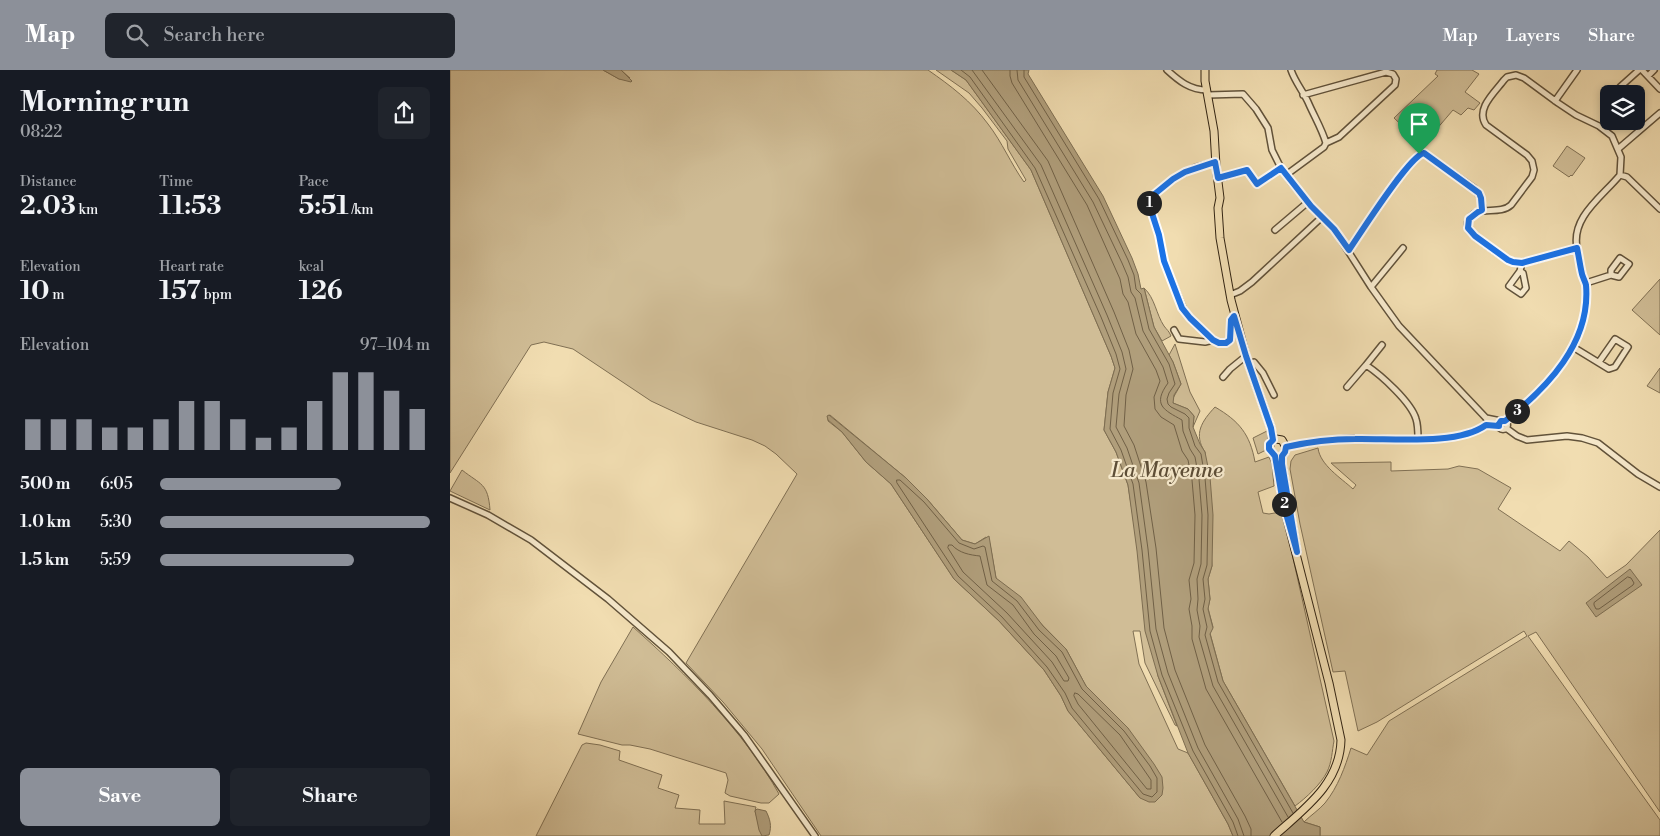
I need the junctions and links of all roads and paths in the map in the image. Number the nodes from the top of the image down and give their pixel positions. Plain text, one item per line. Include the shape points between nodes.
1 (1167, 70) edge
2 (1205, 70) edge
3 (1291, 70) edge
4 (1577, 70) edge
5 (1640, 70) edge
6 (1654, 70) edge
7 (1512, 73) edge
8 (1648, 76) junction
9 (1622, 85) edge
10 (1660, 89) edge
11 (1207, 93) junction
12 (1303, 94) junction
13 (1555, 101) junction
14 (1660, 113) edge
15 (1326, 143) junction
16 (1618, 149) junction
17 (1215, 162) junction
18 (1281, 168) junction
19 (1286, 175) junction
20 (1620, 175) junction
21 (1218, 178) junction
22 (1308, 202) junction
23 (1660, 209) edge
24 (1482, 210) junction
25 (1322, 217) junction
26 (1275, 230) dead end
27 (1403, 248) dead end
28 (1577, 248) junction
29 (1349, 250) junction
30 (1522, 263) junction
31 (1520, 271) dead end
32 (1611, 275) dead end
33 (1586, 283) junction
34 (1371, 286) junction
35 (1230, 295) junction
36 (1234, 316) junction
37 (1174, 330) dead end
38 (1213, 340) junction
39 (1382, 346) dead end
40 (1573, 347) junction
41 (1246, 356) junction
42 (1599, 362) junction
43 (1249, 364) junction
44 (1366, 365) junction
45 (1223, 377) dead end
46 (1347, 387) dead end
47 (1274, 395) dead end
48 (1490, 423) junction
49 (1502, 423) junction
50 (1418, 439) junction
51 (1273, 440) junction
52 (1286, 447) junction
53 (1278, 456) junction
54 (1660, 487) edge
55 (450, 498) edge
56 (815, 836) edge
57 (1274, 836) edge

1 - 11 street via 1178,80
2 - 11 main road
3 - 12 street
4 - 13 street
5 - 8 street
5 - 9 street
6 - 8 street
7 - 13 street
7 - 24 street via 1484,106 1482,118 1486,125 1527,155 1532,161 1533,174 1507,209
8 - 10 street
11 - 17 main road via 1214,131
11 - 18 street via 1243,94 1268,128 1272,150
12 - 15 street
12 - 15 street via 1386,72 1395,76 1395,85 1339,137
13 - 16 street via 1599,126 1612,136
14 - 16 street
15 - 19 street
16 - 20 street
17 - 21 main road
17 - 38 street via 1173,179 1151,197 1149,204 1164,261 1179,300 1190,318
18 - 19 street
18 - 21 street via 1257,184 1247,170
19 - 22 street
20 - 23 street via 1627,177
20 - 28 street via 1581,220 1576,233
21 - 35 main road via 1220,238
22 - 25 street
22 - 26 street
24 - 29 street via 1481,198 1474,188 1424,153 1419,154
24 - 30 street via 1469,219 1469,231 1508,260
25 - 29 street
25 - 35 street via 1252,282
27 - 34 street
28 - 30 street
28 - 33 street
29 - 34 street
30 - 31 street
32 - 33 street
33 - 40 street via 1584,315
34 - 48 street via 1399,326 1486,418 1484,421
35 - 36 main road
36 - 38 street via 1230,340 1226,343
36 - 41 main road
37 - 38 street via 1179,339
39 - 44 street
40 - 42 street
40 - 49 street via 1539,392
41 - 43 main road
41 - 45 street
42 - 42 street via 1613,368 1628,347 1615,339
43 - 47 street via 1254,362 1259,368
43 - 51 main road
44 - 46 street
44 - 50 street via 1395,390 1415,415
48 - 49 street
48 - 50 street via 1480,430 1459,436
49 - 54 street via 1502,429 1506,428 1527,440 1567,436 1598,443
50 - 52 street via 1353,438
51 - 52 main road via 1282,440
51 - 53 main road via 1269,449
52 - 53 main road via 1285,452
53 - 57 main road via 1283,503 1341,740 1339,757 1322,792
55 - 56 street via 531,540 608,599 669,652 744,735

